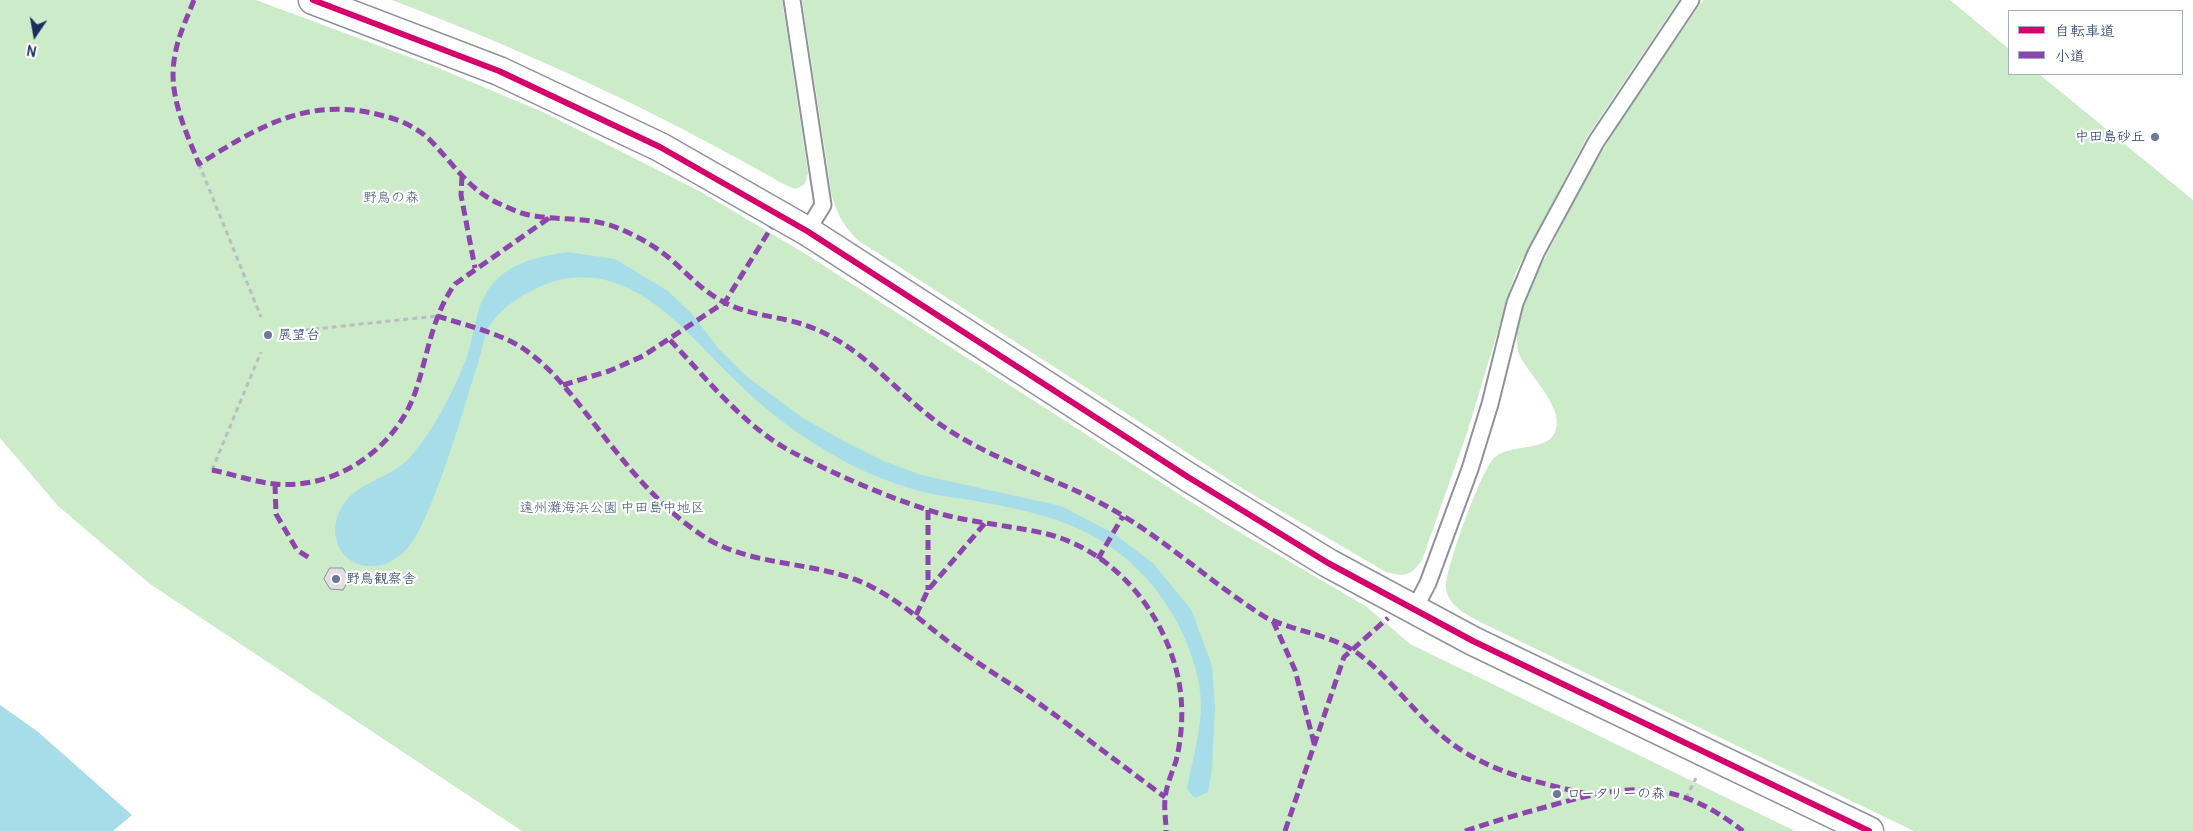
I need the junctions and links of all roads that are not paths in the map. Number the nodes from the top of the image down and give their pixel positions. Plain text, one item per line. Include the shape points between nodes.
1 (313, 0) edge
2 (792, 0) edge
3 (1691, 0) edge
4 (807, 231) junction
5 (1414, 610) junction
6 (1869, 831) edge

1 - 4 street via 444,49 553,95 660,147
2 - 4 lane via 823,205
3 - 5 lane via 1596,142 1536,253 1515,303 1470,468 1428,583
4 - 5 street via 1235,507
5 - 6 street

